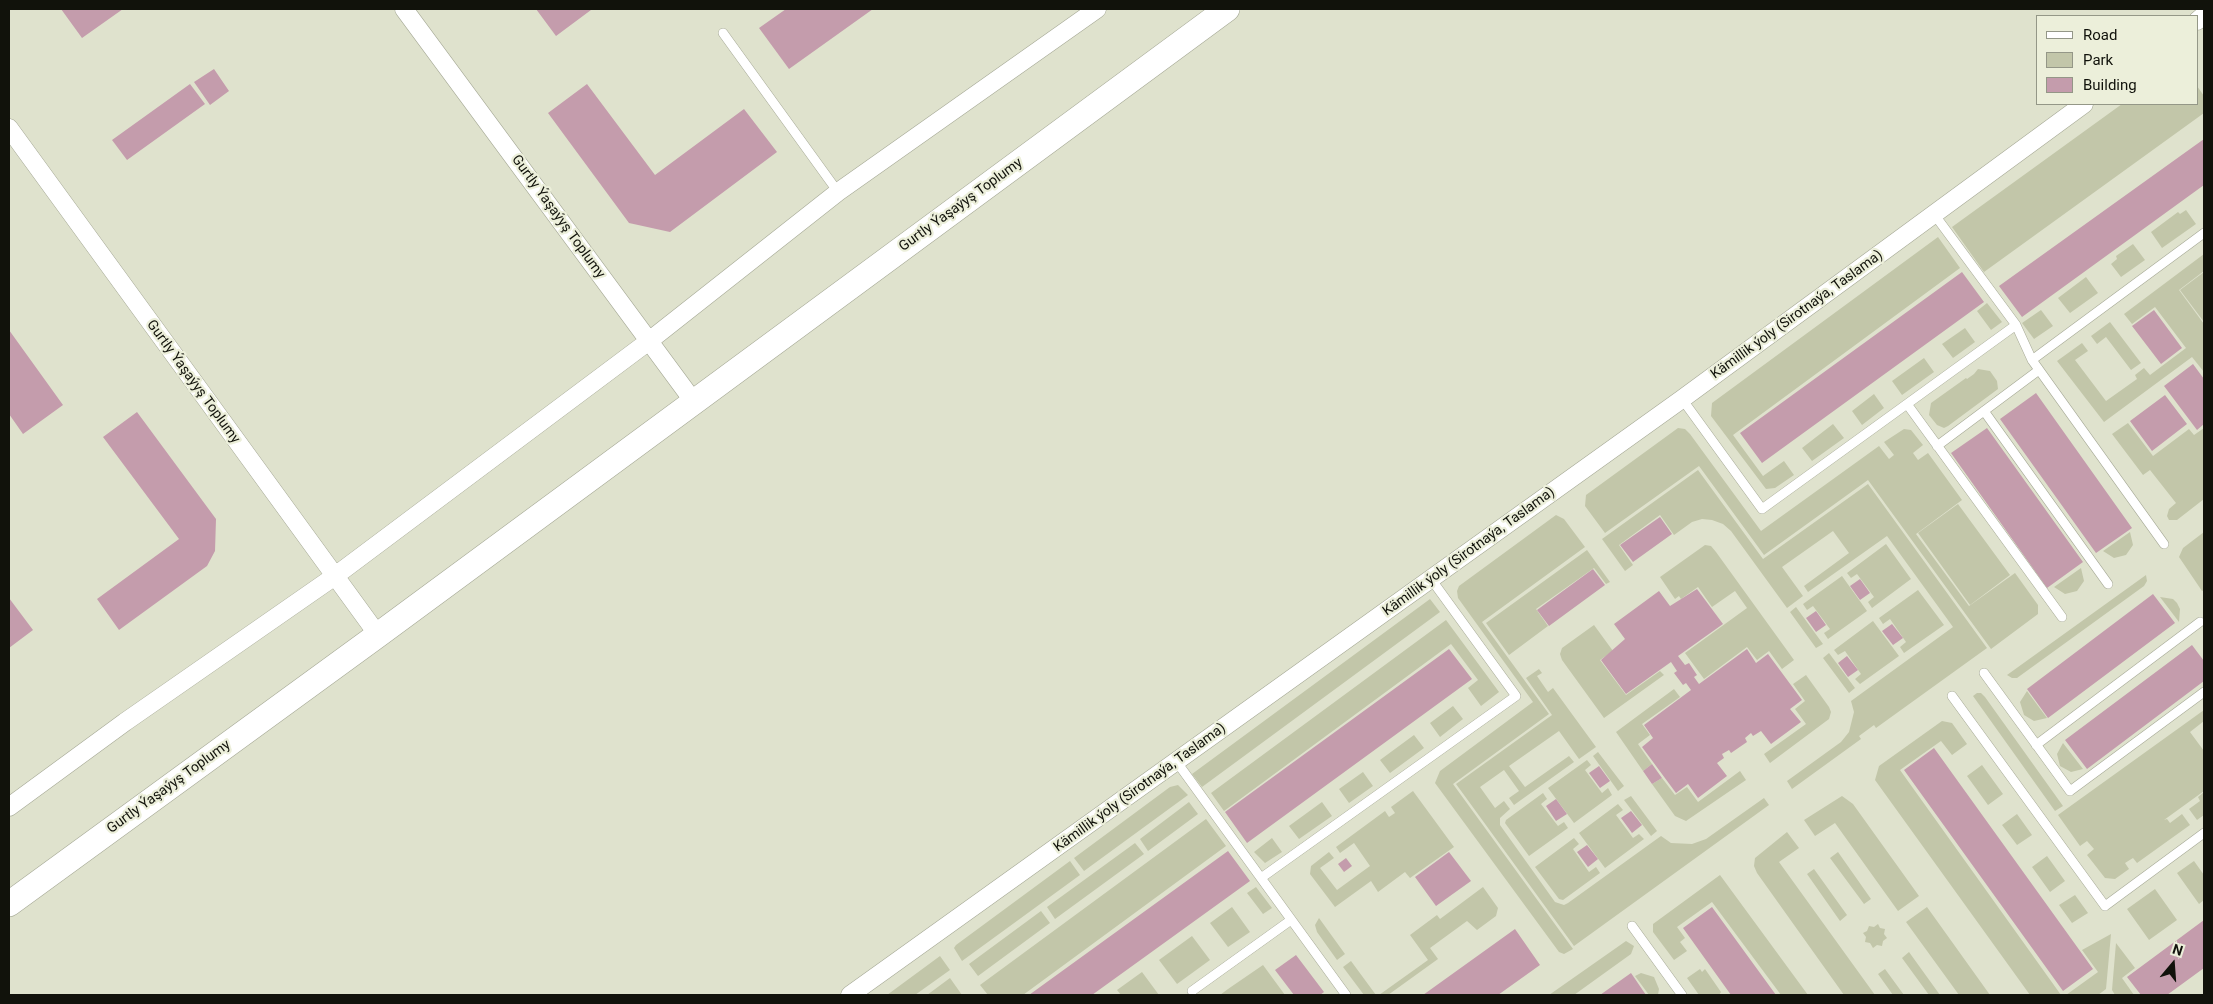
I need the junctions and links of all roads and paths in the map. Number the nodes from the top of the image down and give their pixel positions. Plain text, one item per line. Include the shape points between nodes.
1 (404, 9) edge
2 (1097, 9) edge
3 (1227, 9) edge
4 (722, 34) dead end
5 (2083, 105) edge
6 (9, 128) edge
7 (838, 192) junction
8 (1934, 214) junction
9 (2204, 233) edge
10 (2016, 325) junction
11 (649, 341) junction
12 (2032, 360) junction
13 (2039, 370) junction
14 (1682, 399) junction
15 (694, 402) junction
16 (1907, 404) junction
17 (1984, 411) junction
18 (1937, 446) junction
19 (2164, 544) dead end
20 (335, 576) junction
21 (1431, 579) junction
22 (2108, 584) dead end
23 (2062, 617) dead end
24 (2200, 622) dead end
25 (378, 635) junction
26 (1984, 673) dead end
27 (2204, 692) edge
28 (1952, 696) dead end
29 (2036, 745) junction
30 (1176, 761) junction
31 (9, 807) edge
32 (2204, 834) edge
33 (1261, 878) junction
34 (9, 904) edge
35 (1291, 920) junction
36 (1632, 926) dead end
37 (1192, 991) dead end
38 (850, 995) edge
39 (1346, 995) edge
40 (1682, 995) edge

1 - 11 street, Gurtly Ýaşaýyş Toplumy
2 - 7 street
3 - 15 street, Gurtly Ýaşaýyş Toplumy
4 - 7 lane
5 - 8 street, Kämillik ýoly (Sirotnaýa, Taslama)
6 - 20 street, Gurtly Ýaşaýyş Toplumy
7 - 11 street
8 - 10 lane
8 - 14 street, Kämillik ýoly (Sirotnaýa, Taslama)
9 - 12 lane
10 - 12 lane
10 - 16 lane
11 - 15 street, Gurtly Ýaşaýyş Toplumy
11 - 20 street
12 - 13 lane
13 - 17 lane
13 - 19 lane
14 - 16 lane via 1762,509
14 - 21 street, Kämillik ýoly (Sirotnaýa, Taslama)
15 - 25 street, Gurtly Ýaşaýyş Toplumy
16 - 18 lane
17 - 18 lane
17 - 22 lane
18 - 23 lane
20 - 25 street, Gurtly Ýaşaýyş Toplumy
20 - 31 street via 124,722
21 - 30 street, Kämillik ýoly (Sirotnaýa, Taslama)
21 - 33 lane via 1516,696
24 - 29 lane
25 - 34 street, Gurtly Ýaşaýyş Toplumy
26 - 29 lane
27 - 29 lane via 2070,790
28 - 32 lane via 2105,906
30 - 33 lane
30 - 38 street, Kämillik ýoly (Sirotnaýa, Taslama)
33 - 35 lane
35 - 37 lane
35 - 39 lane
36 - 40 lane

